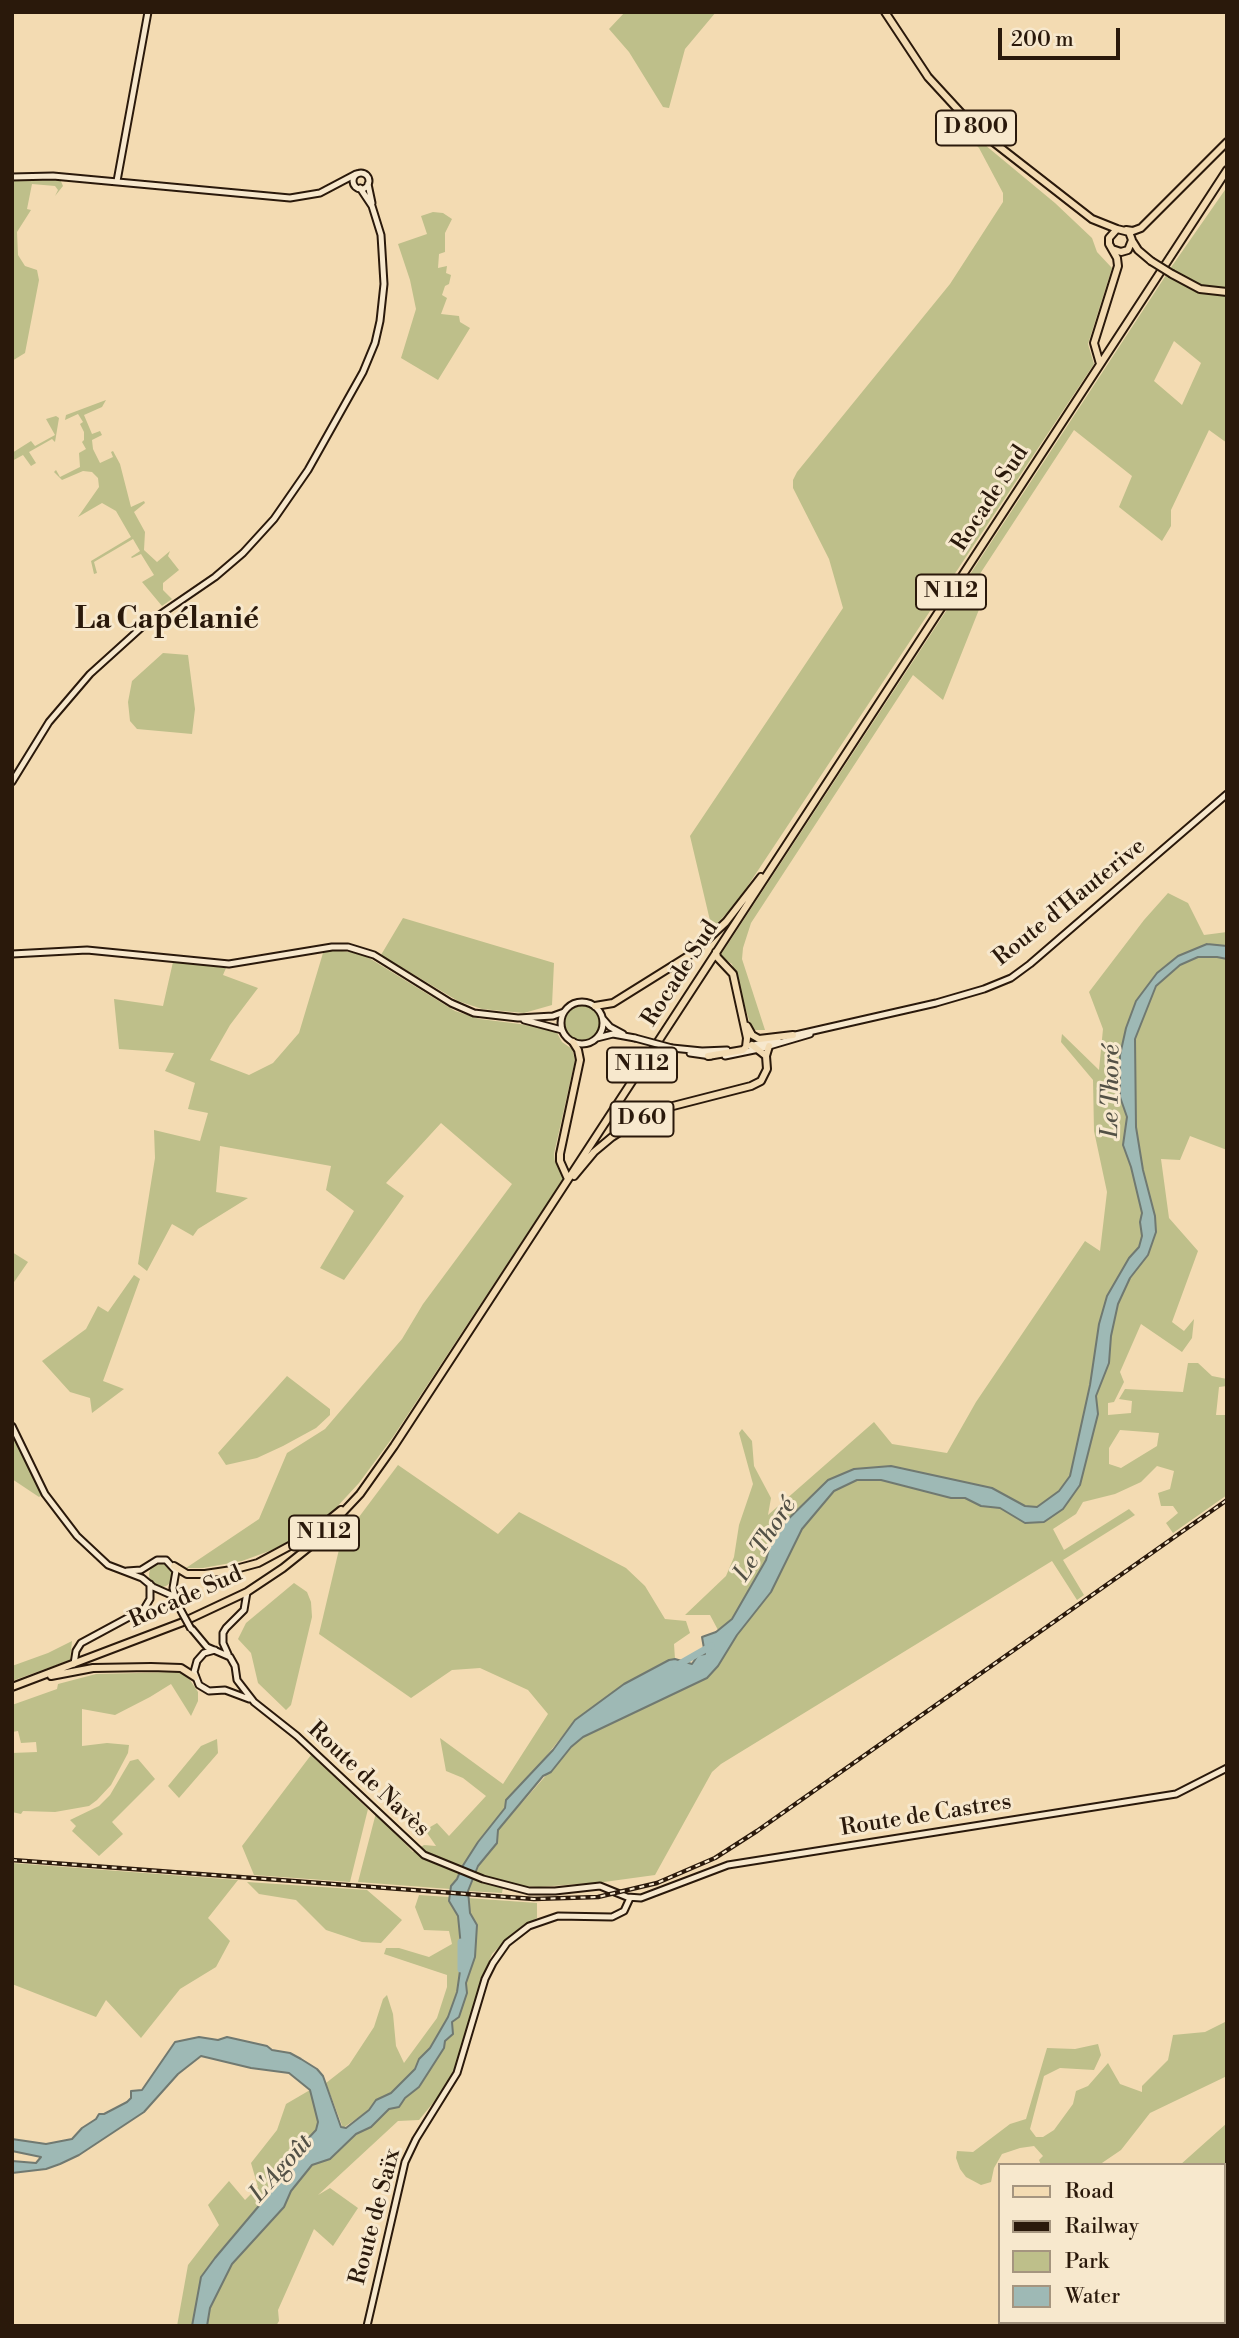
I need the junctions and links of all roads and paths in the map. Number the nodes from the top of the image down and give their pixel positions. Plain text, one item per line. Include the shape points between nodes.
1 (148, 12) edge
2 (886, 12) edge
3 (1227, 142) edge
4 (1227, 170) edge
5 (356, 174) junction
6 (1227, 175) edge
7 (12, 177) edge
8 (117, 181) junction
9 (342, 184) junction
10 (368, 184) junction
11 (358, 187) junction
12 (372, 206) junction
13 (1198, 214) junction
14 (1093, 219) junction
15 (1117, 229) junction
16 (1126, 230) junction
17 (1132, 240) junction
18 (1109, 241) junction
19 (1112, 249) junction
20 (1124, 252) junction
21 (1148, 259) junction
22 (1227, 292) edge
23 (1100, 364) junction
24 (12, 782) edge
25 (1227, 794) edge
26 (792, 836) junction
27 (716, 952) junction
28 (12, 954) edge
29 (595, 1006) junction
30 (564, 1012) junction
31 (518, 1018) junction
32 (744, 1018) junction
33 (603, 1019) junction
34 (836, 1026) junction
35 (562, 1031) junction
36 (625, 1035) junction
37 (793, 1035) junction
38 (597, 1038) junction
39 (573, 1042) junction
40 (769, 1046) junction
41 (752, 1047) junction
42 (672, 1048) junction
43 (708, 1056) junction
44 (765, 1056) junction
45 (568, 1179) junction
46 (532, 1234) junction
47 (12, 1426) edge
48 (386, 1458) junction
49 (174, 1566) junction
50 (149, 1567) junction
51 (124, 1571) junction
52 (149, 1583) junction
53 (174, 1583) junction
54 (161, 1590) junction
55 (247, 1592) junction
56 (179, 1607) junction
57 (192, 1629) junction
58 (215, 1650) junction
59 (200, 1657) junction
60 (230, 1657) junction
61 (74, 1664) junction
62 (236, 1676) junction
63 (195, 1677) junction
64 (12, 1687) edge
65 (225, 1690) junction
66 (254, 1702) junction
67 (1227, 1768) edge
68 (630, 1898) junction
69 (367, 2326) edge

1 - 8 street
2 - 14 main road, D 800 via 928,77 957,111
3 - 16 main road via 1141,228
4 - 13 main road, Rocade Sud / N 112
5 - 9 street
5 - 10 street via 366,175
5 - 11 street
6 - 13 main road
7 - 8 street
8 - 9 street via 290,198
9 - 11 street
10 - 11 street
10 - 12 street
11 - 12 street
12 - 24 street via 381,232 380,321 367,363 308,470 265,531 231,564 142,627 97,667 49,722
13 - 23 main road, Rocade Sud / N 112
14 - 15 main road, D 800
14 - 18 main road, D 800
15 - 16 main road
15 - 18 main road
16 - 17 main road
17 - 20 main road
17 - 21 main road
18 - 19 main road
19 - 20 main road
19 - 23 main road via 1117,270 1094,346
20 - 21 main road
21 - 22 main road, bridge via 1200,289
23 - 26 main road, Rocade Sud / N 112
25 - 34 street, Route d'Hauterive via 1011,978 958,997
26 - 27 main road, Rocade Sud / N 112
26 - 29 main road via 733,914 698,949 613,1003
27 - 32 main road via 733,974
27 - 45 main road, Rocade Sud / N 112
28 - 31 street via 89,950 229,964 338,946 374,955 461,1008
29 - 30 street via 580,1002
29 - 33 street, Route d'Hauterive
30 - 31 street
30 - 35 street
31 - 35 street
32 - 37 main road via 756,1038
32 - 41 main road
33 - 36 street, Route d'Hauterive
33 - 38 street
34 - 37 street, Route d'Hauterive
34 - 40 street, Route d'Hauterive
35 - 39 street
36 - 38 street, Route d'Hauterive
36 - 42 street, Route d'Hauterive, bridge
37 - 41 street, Route d'Hauterive
38 - 39 street, Route d'Hauterive
39 - 45 main road via 580,1060 560,1154
40 - 41 street, Route d'Hauterive
40 - 44 main road, D 60
41 - 42 street, Route d'Hauterive via 713,1051
41 - 43 main road
41 - 43 street, Route d'Hauterive via 732,1055
41 - 44 main road
42 - 43 street, Route d'Hauterive
44 - 46 main road, D 60 via 765,1076 757,1084 673,1106 612,1137 582,1166
45 - 46 main road, Rocade Sud / N 112
46 - 48 main road, Rocade Sud / N 112
47 - 51 street via 59,1515 100,1558
48 - 49 main road via 329,1521 274,1556 215,1573 190,1574
48 - 55 main road, Rocade Sud / N 112 via 322,1535
49 - 50 street via 162,1560
49 - 53 street
50 - 51 street
50 - 52 street
51 - 52 street
52 - 54 street
52 - 61 street via 150,1599 144,1609 81,1643
53 - 54 street
53 - 56 street
54 - 56 street
55 - 60 street, Route de Navès via 244,1610 223,1633
55 - 61 main road, Rocade Sud / N 112 via 206,1613
56 - 57 street, bridge
57 - 58 street via 203,1644
57 - 59 street
58 - 59 street
58 - 60 street
59 - 63 street
60 - 62 street, Route de Navès
61 - 64 main road, Rocade Sud / N 112
62 - 65 street
62 - 66 street, Route de Navès
63 - 64 main road via 181,1668 93,1668
63 - 65 street, Route de Navès via 209,1691
65 - 66 street, Route de Navès
66 - 68 street, Route de Navès via 424,1855 514,1888 536,1891 600,1886
67 - 68 street, Route de Castres via 1177,1794 728,1865 646,1897
68 - 69 street, Route de Saïx via 624,1911 612,1917 565,1916 537,1923 514,1937 496,1957 457,2073 405,2162

